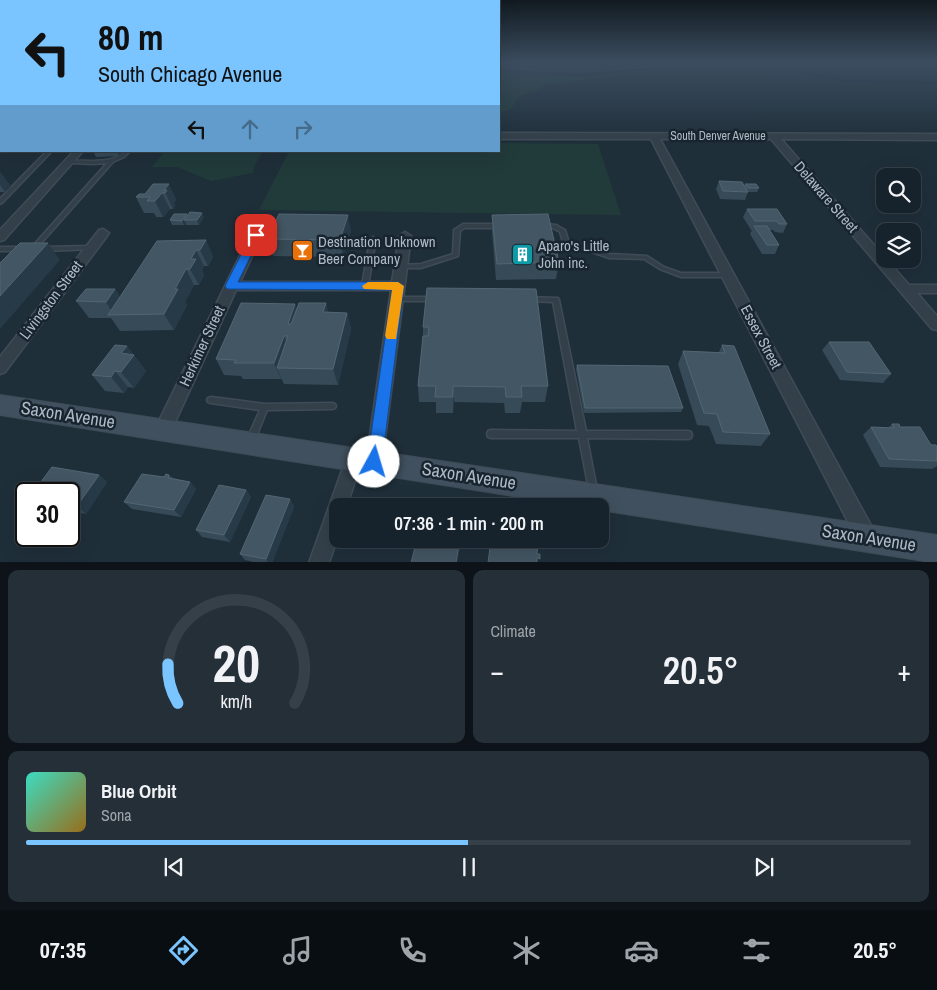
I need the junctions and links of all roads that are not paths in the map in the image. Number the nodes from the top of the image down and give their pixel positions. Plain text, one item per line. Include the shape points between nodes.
1 (500, 136) edge
2 (654, 136) junction
3 (774, 137) junction
4 (937, 137) edge
5 (49, 152) edge
6 (78, 152) edge
7 (127, 152) edge
8 (68, 162) junction
9 (111, 162) junction
10 (0, 202) edge
11 (508, 226) edge
12 (536, 226) edge
13 (4, 228) edge
14 (103, 233) dead end
15 (256, 235) dead end
16 (405, 236) dead end
17 (0, 237) edge
18 (373, 239) dead end
19 (91, 248) junction
20 (0, 249) edge
21 (33, 249) junction
22 (401, 266) junction
23 (729, 276) junction
24 (231, 286) junction
25 (365, 286) junction
26 (908, 289) junction
27 (937, 289) edge
28 (397, 293) junction
29 (444, 299) edge
30 (521, 299) edge
31 (937, 325) edge
32 (0, 368) edge
33 (211, 400) dead end
34 (0, 405) edge
35 (332, 406) dead end
36 (265, 407) junction
37 (163, 430) junction
38 (491, 434) dead end
39 (582, 434) junction
40 (688, 435) dead end
41 (249, 442) junction
42 (364, 460) junction
43 (594, 496) junction
44 (343, 498) edge
45 (329, 533) edge
46 (867, 538) junction
47 (937, 548) edge
48 (319, 562) edge

1 - 2 street, South Denver Avenue
2 - 3 street, South Denver Avenue
2 - 23 street, Essex Street
3 - 4 street, South Denver Avenue
3 - 26 street, Delaware Street
5 - 10 lane
6 - 8 street
7 - 9 lane
8 - 9 lane
8 - 13 street
9 - 21 lane
11 - 22 lane via 463,226 457,230 456,255 421,266
12 - 23 lane via 554,226 562,231 565,241 609,256 645,257 681,275
13 - 17 street
14 - 19 street, Livingston Street
15 - 24 street, Herkimer Street
16 - 22 street
18 - 25 lane
19 - 21 lane
19 - 32 street, Livingston Street
20 - 21 lane
22 - 28 street
23 - 46 street, Essex Street
24 - 25 street
24 - 37 street, Herkimer Street
25 - 28 street
26 - 27 street
26 - 31 street, Delaware Street
28 - 29 lane
28 - 42 street
30 - 39 lane via 556,300
33 - 36 lane
34 - 37 street, Saxon Avenue
35 - 36 lane
36 - 41 lane
37 - 41 street, Saxon Avenue
38 - 39 lane
39 - 40 lane
39 - 43 lane
41 - 42 street, Saxon Avenue
42 - 43 street, Saxon Avenue
42 - 44 street
43 - 46 street, Saxon Avenue
45 - 48 street
46 - 47 street, Saxon Avenue

